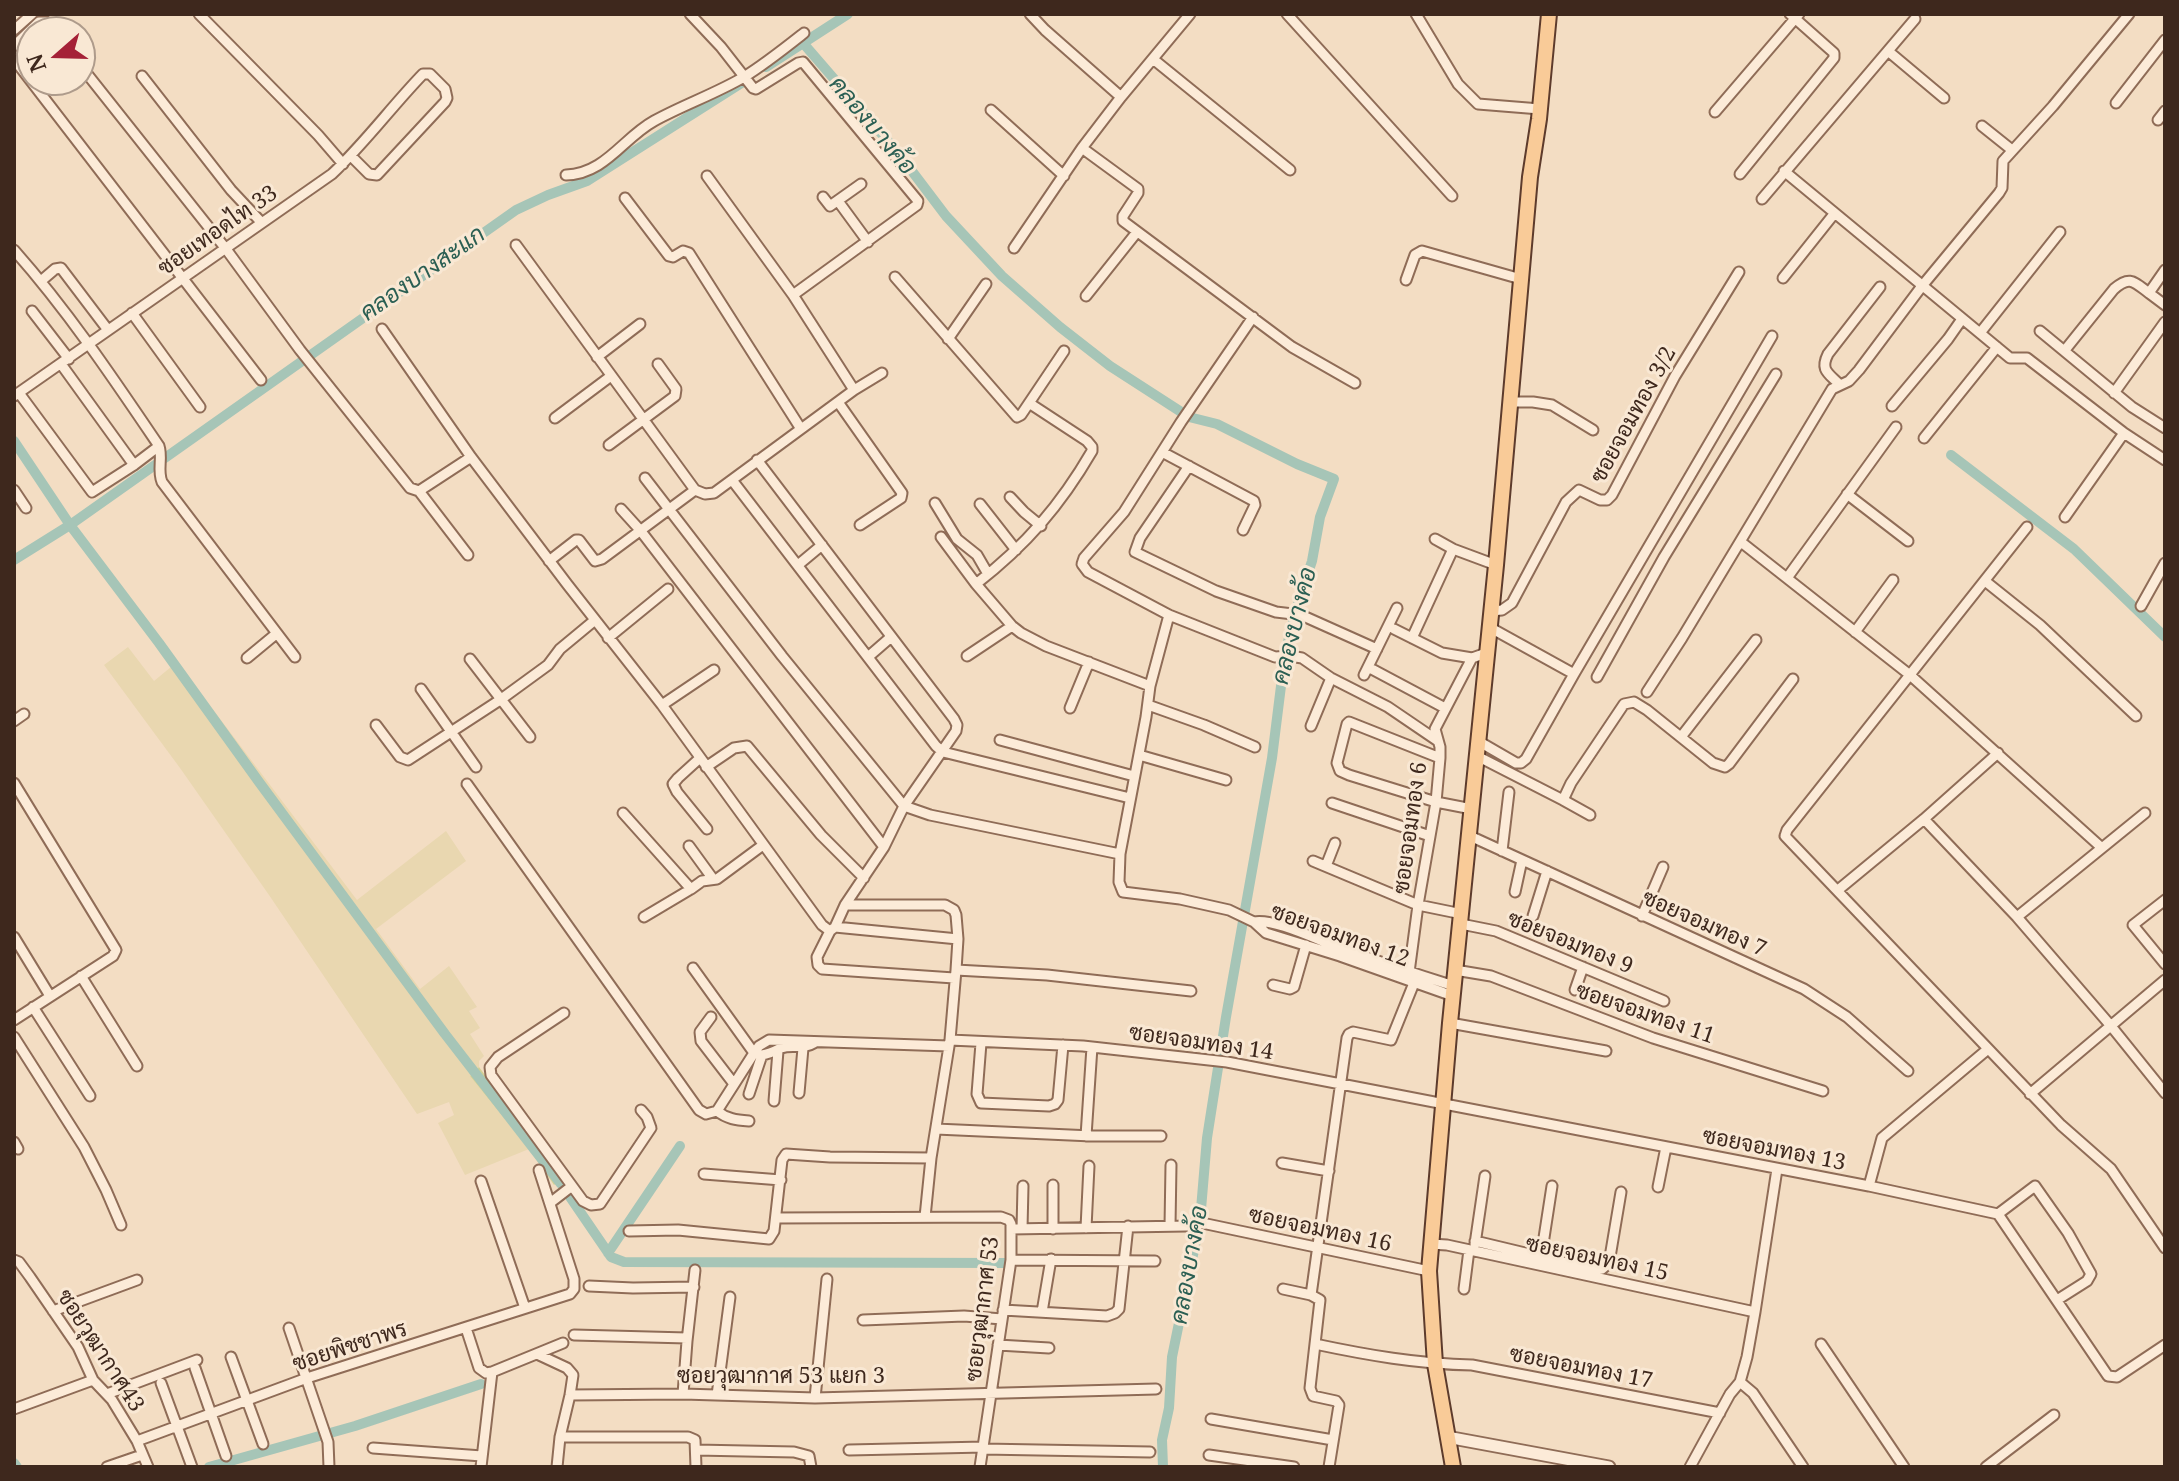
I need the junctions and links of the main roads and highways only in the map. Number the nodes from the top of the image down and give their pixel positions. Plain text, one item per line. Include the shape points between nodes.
1 (1549, 14) edge
2 (1453, 1467) edge

1 - 2 main road via 1491,611 1479,655 1470,836 1429,1271 1435,1364

